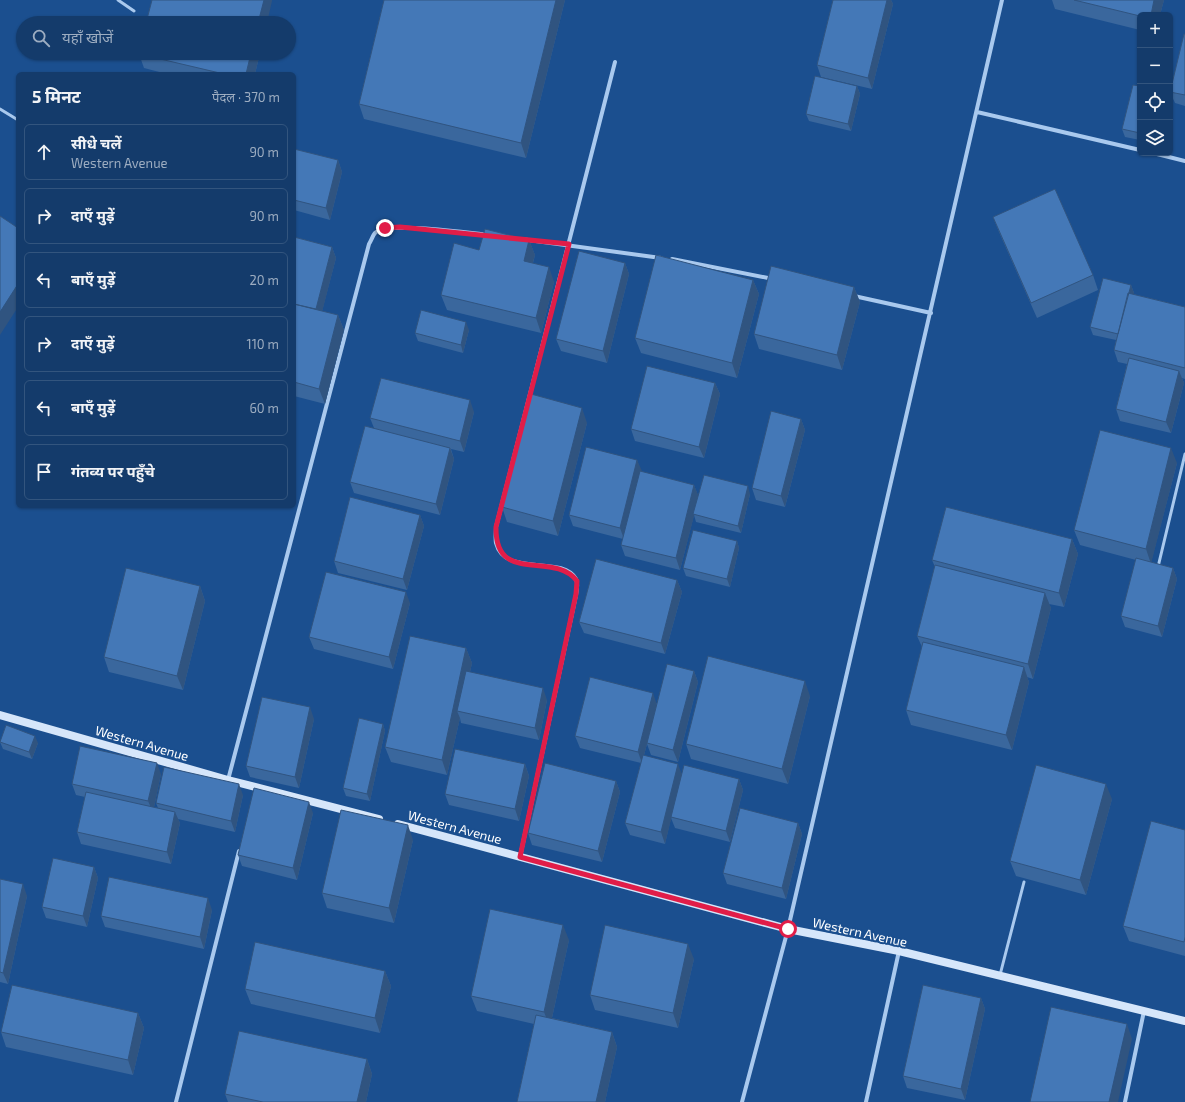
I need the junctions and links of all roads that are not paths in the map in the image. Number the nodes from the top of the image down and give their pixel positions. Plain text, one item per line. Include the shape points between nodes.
1 (118, 0) edge
2 (1002, 0) edge
3 (134, 11) dead end
4 (615, 62) dead end
5 (0, 108) edge
6 (977, 112) junction
7 (16, 119) edge
8 (1137, 149) edge
9 (1165, 156) edge
10 (1185, 161) edge
11 (498, 236) edge
12 (514, 238) edge
13 (569, 244) junction
14 (775, 280) edge
15 (845, 295) edge
16 (931, 313) junction
17 (1185, 454) edge
18 (1158, 568) edge
19 (0, 715) edge
20 (228, 780) junction
21 (240, 848) edge
22 (520, 857) junction
23 (1024, 882) edge
24 (788, 929) junction
25 (899, 951) junction
26 (1000, 975) junction
27 (1144, 1011) junction
28 (1185, 1021) edge
29 (176, 1102) edge
30 (742, 1102) edge
31 (866, 1102) edge
32 (1125, 1102) edge

1 - 3 lane
2 - 6 street
4 - 13 street
5 - 7 lane
6 - 8 street
6 - 16 street
9 - 10 street
11 - 20 street via 400,227 385,228 375,233 369,244
12 - 13 street
13 - 14 street via 698,264
13 - 22 street via 496,527 496,542 500,552 508,558 517,563 560,569 571,573 577,581
15 - 16 street
16 - 24 street
17 - 18 lane
19 - 20 street, Western Avenue
20 - 22 street, Western Avenue via 254,790
21 - 29 street
22 - 24 street, Western Avenue
23 - 26 lane
24 - 25 street, Western Avenue
24 - 30 street
25 - 26 street, Western Avenue
25 - 31 street
26 - 27 street, Western Avenue
27 - 28 street, Western Avenue
27 - 32 street

